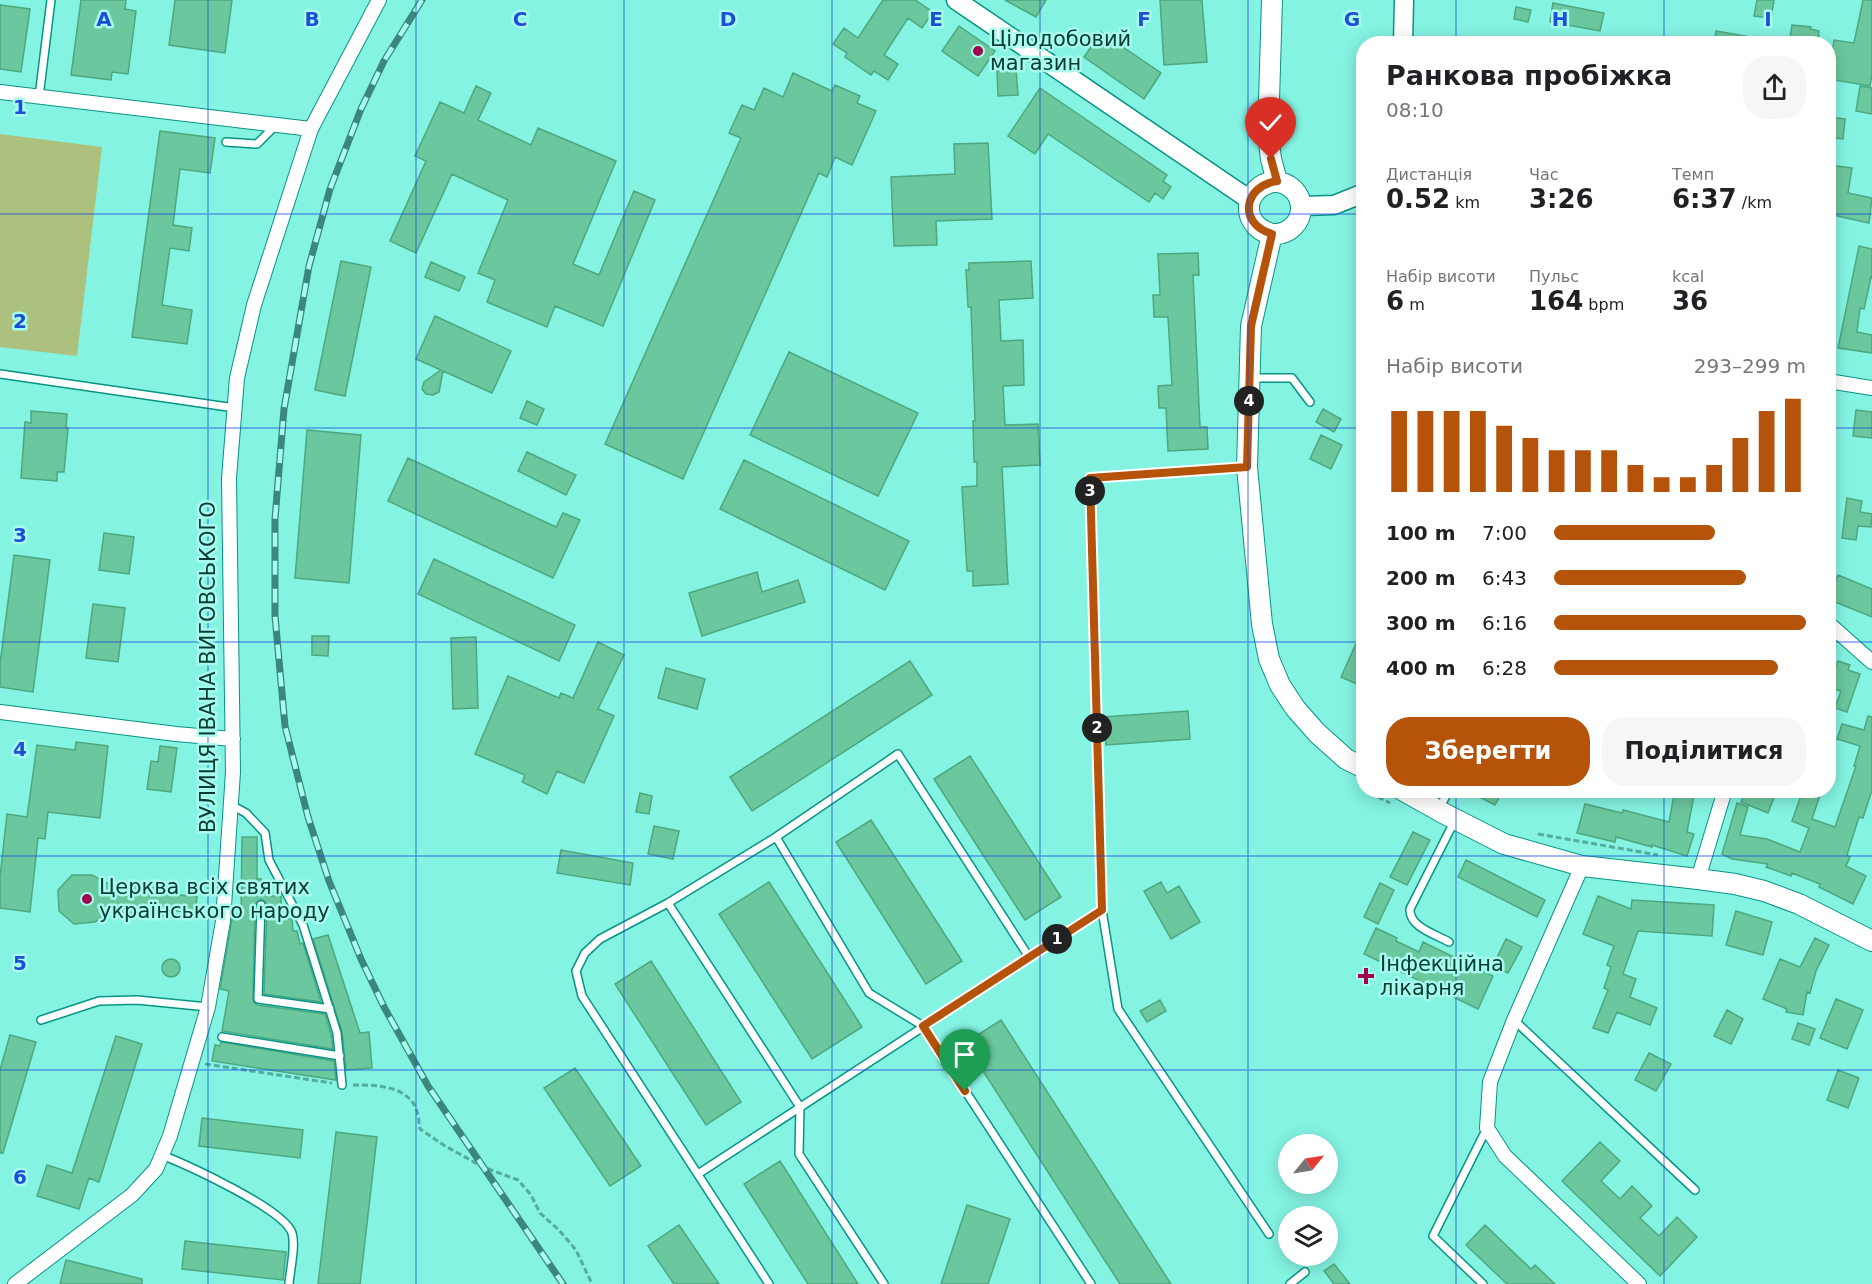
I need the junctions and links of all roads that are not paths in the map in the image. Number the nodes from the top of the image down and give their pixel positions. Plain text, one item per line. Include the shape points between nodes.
1 (51, 0) edge
2 (379, 0) edge
3 (956, 0) edge
4 (1272, 0) edge
5 (1404, 0) edge
6 (1403, 36) edge
7 (0, 92) edge
8 (39, 97) junction
9 (276, 125) junction
10 (311, 129) junction
11 (226, 142) dead end
12 (1277, 181) junction
13 (1356, 196) edge
14 (1250, 200) junction
15 (1301, 206) junction
16 (1272, 234) junction
17 (0, 375) edge
18 (1250, 378) junction
19 (1836, 382) edge
20 (1872, 388) edge
21 (1310, 402) dead end
22 (235, 408) junction
23 (1247, 467) junction
24 (1836, 630) edge
25 (1872, 662) edge
26 (0, 712) edge
27 (232, 739) junction
28 (1356, 764) edge
29 (1416, 798) edge
30 (1448, 798) edge
31 (1723, 798) edge
32 (231, 805) junction
33 (1447, 815) junction
34 (776, 837) junction
35 (1582, 866) junction
36 (1698, 879) junction
37 (668, 903) junction
38 (261, 905) dead end
39 (1102, 910) junction
40 (1872, 941) edge
41 (1449, 942) dead end
42 (1029, 957) junction
43 (208, 1007) junction
44 (330, 1009) junction
45 (41, 1020) dead end
46 (1514, 1020) junction
47 (923, 1026) junction
48 (222, 1037) dead end
49 (340, 1056) junction
50 (342, 1085) road end
51 (800, 1107) junction
52 (1487, 1128) junction
53 (162, 1155) junction
54 (698, 1174) junction
55 (1695, 1190) dead end
56 (1269, 1234) dead end
57 (1305, 1272) dead end
58 (1632, 1282) edge
59 (15, 1284) edge
60 (289, 1284) edge
61 (768, 1284) edge
62 (885, 1284) edge
63 (1091, 1284) edge
64 (1290, 1284) edge
65 (1483, 1284) edge

1 - 8 lane
2 - 10 street, ВУЛИЦЯ ІВАНА ВИГОВСЬКОГО
3 - 14 street
4 - 12 main road via 1268,134
5 - 6 street
7 - 8 street
8 - 9 street
9 - 10 street
9 - 11 lane via 257,144
10 - 22 street, ВУЛИЦЯ ІВАНА ВИГОВСЬКОГО via 254,305 237,378
12 - 14 main road via 1260,186
12 - 15 main road via 1294,190
13 - 15 street via 1334,205
14 - 16 main road via 1251,218 1256,226
15 - 16 main road via 1296,223
16 - 18 main road via 1251,326
17 - 22 lane
18 - 21 lane via 1292,378
18 - 23 main road
19 - 20 street
22 - 27 street, ВУЛИЦЯ ІВАНА ВИГОВСЬКОГО via 230,478
23 - 28 main road via 1262,624 1269,658 1295,708 1324,740
23 - 39 lane via 1090,478
24 - 25 street
26 - 27 street
27 - 32 street, ВУЛИЦЯ ІВАНА ВИГОВСЬКОГО
29 - 33 main road
30 - 33 lane
31 - 36 street
32 - 43 street, ВУЛИЦЯ ІВАНА ВИГОВСЬКОГО via 224,921
32 - 44 lane via 246,813 265,833 269,860 303,926
33 - 35 main road via 1504,844
33 - 41 lane via 1410,913 1414,923
34 - 37 lane
34 - 42 lane via 898,754
34 - 47 lane via 869,993
35 - 36 main road
35 - 46 street
36 - 40 main road via 1764,891
37 - 51 lane
37 - 54 lane via 600,939 585,953 576,971 582,996
38 - 44 lane via 258,999
39 - 42 lane
39 - 56 lane via 1118,1009
42 - 47 lane
43 - 45 lane via 137,1000 99,1001
43 - 53 street, ВУЛИЦЯ ІВАНА ВИГОВСЬКОГО
44 - 49 lane
46 - 52 street via 1490,1082
46 - 55 lane
47 - 51 lane
47 - 63 lane
48 - 49 lane
49 - 50 lane
51 - 54 lane
51 - 62 lane via 799,1154
52 - 58 street via 1505,1156
52 - 65 lane via 1433,1236
53 - 59 street, ВУЛИЦЯ ІВАНА ВИГОВСЬКОГО via 156,1169 132,1195
53 - 60 lane via 259,1203 280,1219 292,1236
54 - 61 lane
57 - 64 lane

